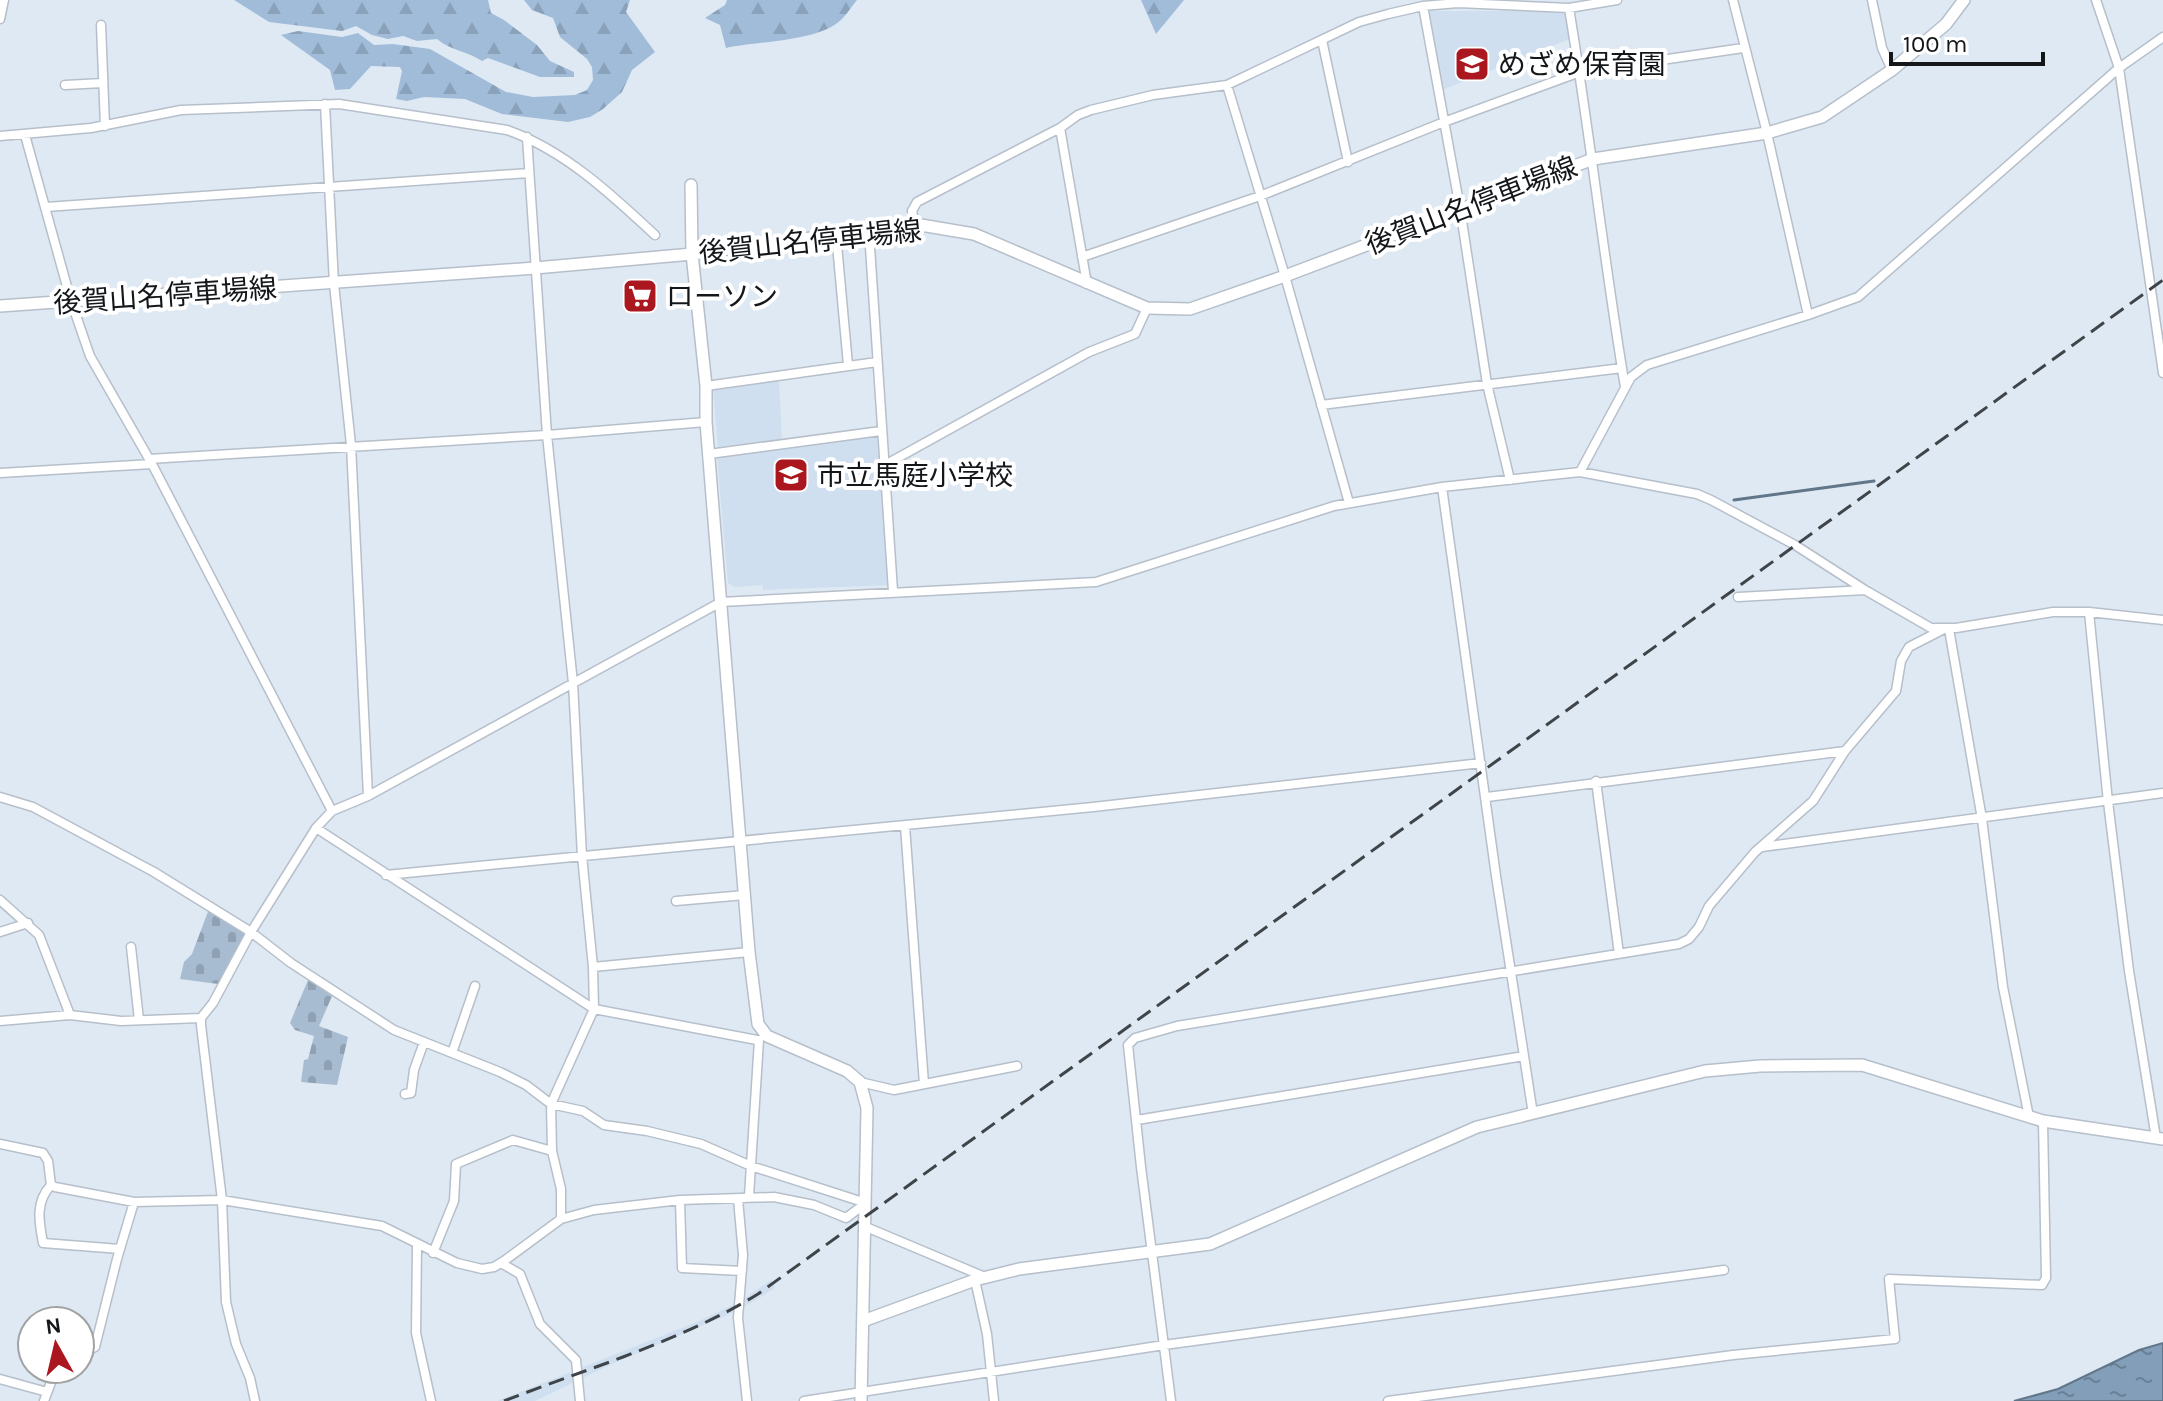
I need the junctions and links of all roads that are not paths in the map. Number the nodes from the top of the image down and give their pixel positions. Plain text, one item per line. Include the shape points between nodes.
1 (1617, 0) edge
2 (1733, 0) edge
3 (1872, 0) edge
4 (1964, 0) edge
5 (2096, 0) edge
6 (2, 4) edge
7 (1423, 6) junction
8 (1569, 8) junction
9 (0, 19) edge
10 (101, 25) dead end
11 (2163, 37) edge
12 (1322, 40) junction
13 (1743, 48) junction
14 (2119, 68) junction
15 (1892, 70) junction
16 (1580, 72) junction
17 (103, 83) junction
18 (65, 85) dead end
19 (1227, 85) junction
20 (325, 104) junction
21 (1444, 122) junction
22 (105, 126) junction
23 (1060, 128) junction
24 (1767, 133) junction
25 (25, 135) junction
26 (0, 136) edge
27 (527, 137) junction
28 (1593, 159) junction
29 (1348, 162) junction
30 (529, 173) junction
31 (691, 185) dead end
32 (329, 186) junction
33 (1260, 196) junction
34 (46, 207) junction
35 (1460, 208) junction
36 (915, 224) junction
37 (836, 234) junction
38 (655, 235) dead end
39 (870, 247) dead end
40 (692, 254) junction
41 (1082, 257) junction
42 (535, 268) junction
43 (1285, 276) junction
44 (334, 284) junction
45 (1087, 284) junction
46 (71, 301) junction
47 (0, 306) edge
48 (1147, 308) junction
49 (1808, 315) junction
50 (2160, 323) edge
51 (877, 362) junction
52 (848, 365) junction
53 (1622, 368) junction
54 (2163, 373) edge
55 (1487, 384) junction
56 (706, 386) junction
57 (1625, 388) junction
58 (1321, 405) junction
59 (706, 422) junction
60 (881, 431) junction
61 (547, 435) junction
62 (351, 445) junction
63 (709, 454) junction
64 (150, 461) junction
65 (883, 466) junction
66 (1580, 472) junction
67 (0, 473) edge
68 (1510, 480) junction
69 (1442, 487) junction
70 (1349, 503) junction
71 (1865, 590) junction
72 (893, 591) junction
73 (1738, 597) dead end
74 (721, 602) junction
75 (2089, 612) junction
76 (2163, 620) edge
77 (1946, 629) junction
78 (573, 683) junction
79 (1845, 751) junction
80 (1481, 763) junction
81 (1596, 781) junction
82 (2163, 793) edge
83 (368, 796) junction
84 (0, 797) edge
85 (1487, 797) junction
86 (2108, 802) junction
87 (332, 811) junction
88 (1982, 819) junction
89 (905, 826) junction
90 (316, 828) junction
91 (740, 840) junction
92 (1761, 847) junction
93 (582, 855) junction
94 (386, 875) junction
95 (745, 895) junction
96 (0, 900) edge
97 (676, 901) dead end
98 (28, 923) junction
99 (0, 932) edge
100 (251, 932) junction
101 (131, 947) dead end
102 (749, 952) junction
103 (1619, 954) junction
104 (593, 967) junction
105 (1510, 970) junction
106 (475, 986) dead end
107 (594, 1009) junction
108 (70, 1015) junction
109 (201, 1018) junction
110 (139, 1020) junction
111 (0, 1021) edge
112 (762, 1038) junction
113 (424, 1042) junction
114 (452, 1053) junction
115 (1524, 1056) junction
116 (1017, 1066) dead end
117 (860, 1082) junction
118 (924, 1084) junction
119 (405, 1094) dead end
120 (551, 1104) junction
121 (1533, 1114) junction
122 (2029, 1117) junction
123 (1137, 1120) junction
124 (2043, 1121) junction
125 (2160, 1139) edge
126 (0, 1144) edge
127 (552, 1151) junction
128 (751, 1166) junction
129 (51, 1185) junction
130 (749, 1196) junction
131 (738, 1199) junction
132 (222, 1200) junction
133 (680, 1200) junction
134 (134, 1202) junction
135 (866, 1203) junction
136 (561, 1219) junction
137 (866, 1227) junction
138 (417, 1245) junction
139 (120, 1249) junction
140 (433, 1253) junction
141 (1152, 1253) junction
142 (501, 1263) junction
143 (1724, 1270) dead end
144 (742, 1271) junction
145 (980, 1278) junction
146 (863, 1321) junction
147 (96, 1343) edge
148 (1164, 1345) junction
149 (993, 1373) junction
150 (0, 1379) edge
151 (861, 1396) edge
152 (46, 1397) edge
153 (255, 1401) edge
154 (431, 1401) edge
155 (580, 1401) edge
156 (747, 1401) edge
157 (804, 1401) edge
158 (994, 1401) edge
159 (1171, 1401) edge
160 (1388, 1401) edge

1 - 8 street
2 - 13 street
3 - 15 street
4 - 15 street, 後賀山名停車場線 via 1946,24
5 - 14 street
6 - 9 street
7 - 8 street
7 - 12 street via 1359,22
7 - 21 street
8 - 16 street
10 - 17 street
11 - 14 street
12 - 19 street
12 - 29 street
13 - 16 street
13 - 24 street
14 - 49 street via 1858,297
14 - 50 street
15 - 24 street, 後賀山名停車場線 via 1822,117
16 - 21 street
16 - 28 street
17 - 18 street
17 - 22 street
19 - 23 street via 1091,110
19 - 33 street
20 - 22 street via 181,110
20 - 27 street
20 - 32 street
21 - 29 street
21 - 35 street
22 - 25 street
23 - 36 street via 917,202 912,211
23 - 41 street
24 - 28 street, 後賀山名停車場線
24 - 49 street
25 - 26 street
25 - 34 street
27 - 30 street
27 - 38 street via 597,183
28 - 35 street, 後賀山名停車場線
28 - 53 street
29 - 33 street
30 - 32 street
30 - 42 street
31 - 40 street
32 - 34 street
32 - 44 street
33 - 41 street
33 - 43 street
34 - 46 street
35 - 43 street, 後賀山名停車場線
35 - 55 street
36 - 37 street, 後賀山名停車場線
36 - 45 street, 後賀山名停車場線 via 974,234
37 - 40 street, 後賀山名停車場線
37 - 52 street
39 - 51 street
40 - 42 street, 後賀山名停車場線
40 - 56 street
41 - 45 street
42 - 44 street, 後賀山名停車場線
42 - 61 street
43 - 48 street, 後賀山名停車場線 via 1190,309
43 - 58 street
44 - 46 street, 後賀山名停車場線
44 - 62 street
45 - 48 street, 後賀山名停車場線
46 - 47 street, 後賀山名停車場線
46 - 64 street via 90,356
48 - 65 street via 1135,334 1089,352
49 - 57 street via 1647,365
50 - 54 street
51 - 52 street
51 - 60 street
52 - 56 street
53 - 55 street
53 - 57 street
55 - 58 street
55 - 68 street
56 - 59 street
57 - 66 street
58 - 70 street
59 - 61 street
59 - 63 street
60 - 63 street
60 - 65 street
61 - 62 street
61 - 78 street
62 - 64 street
62 - 83 street
63 - 74 street
64 - 67 street
64 - 87 street
65 - 72 street
66 - 68 street
66 - 71 street via 1697,494 1795,545
68 - 69 street
69 - 70 street
69 - 80 street
70 - 72 street via 1096,582
71 - 73 street
71 - 77 street via 1921,624
72 - 74 street
74 - 78 street
74 - 91 street
75 - 76 street
75 - 77 street via 2053,612
75 - 86 street
77 - 79 street via 1909,647 1896,691
77 - 88 street
78 - 83 street
78 - 93 street
79 - 81 street
79 - 92 street via 1813,801
80 - 85 street
80 - 89 street
81 - 85 street
81 - 103 street
82 - 86 street
83 - 87 street
84 - 100 street via 47,814
85 - 105 street
86 - 88 street
86 - 125 street via 2129,971
87 - 90 street
88 - 92 street
88 - 122 street via 2003,987
89 - 91 street
89 - 118 street
90 - 94 street
90 - 100 street
91 - 93 street
91 - 95 street
92 - 103 street via 1709,906 1689,939
93 - 94 street
93 - 104 street
94 - 107 street
95 - 97 street
95 - 102 street
96 - 98 street
98 - 99 street
98 - 108 street via 46,949
100 - 109 street
100 - 113 street via 394,1030
101 - 110 street
102 - 104 street
102 - 112 street
103 - 105 street
104 - 107 street
105 - 115 street
105 - 123 street via 1177,1026 1135,1038 1128,1045
106 - 114 street
107 - 112 street
107 - 120 street
108 - 110 street
108 - 111 street
109 - 110 street
109 - 132 street
112 - 117 street via 847,1071
112 - 128 street
113 - 114 street
113 - 119 street via 411,1093
114 - 120 street via 526,1085
115 - 121 street
115 - 123 street
116 - 118 street
117 - 118 street via 894,1090
117 - 135 street via 867,1108
120 - 127 street
120 - 128 street via 583,1111 604,1125 701,1144
121 - 122 street via 1705,1071 1846,1064 1877,1068
121 - 141 street via 1477,1127 1224,1239
122 - 124 street
123 - 141 street
124 - 125 street
124 - 160 street via 2042,1285 1889,1279 1895,1339
126 - 129 street via 43,1153
127 - 136 street
127 - 140 street via 513,1140 456,1164 454,1201
128 - 130 street
128 - 135 street
129 - 134 street
129 - 139 street via 38,1216 43,1243
130 - 131 street
130 - 135 street via 788,1199 846,1218
131 - 133 street
131 - 144 street
132 - 134 street
132 - 138 street via 382,1226
132 - 153 street via 228,1312
133 - 136 street
133 - 144 street via 682,1268
134 - 139 street
135 - 137 street
136 - 142 street
137 - 145 street
137 - 146 street
138 - 140 street
138 - 154 street via 416,1333
139 - 147 street
140 - 142 street via 472,1268
141 - 145 street
141 - 148 street
142 - 155 street via 520,1274 540,1324 576,1360
143 - 148 street
144 - 156 street via 738,1318
145 - 146 street
145 - 149 street
146 - 151 street
148 - 149 street
148 - 159 street
149 - 151 street
149 - 158 street
150 - 152 street
151 - 157 street

